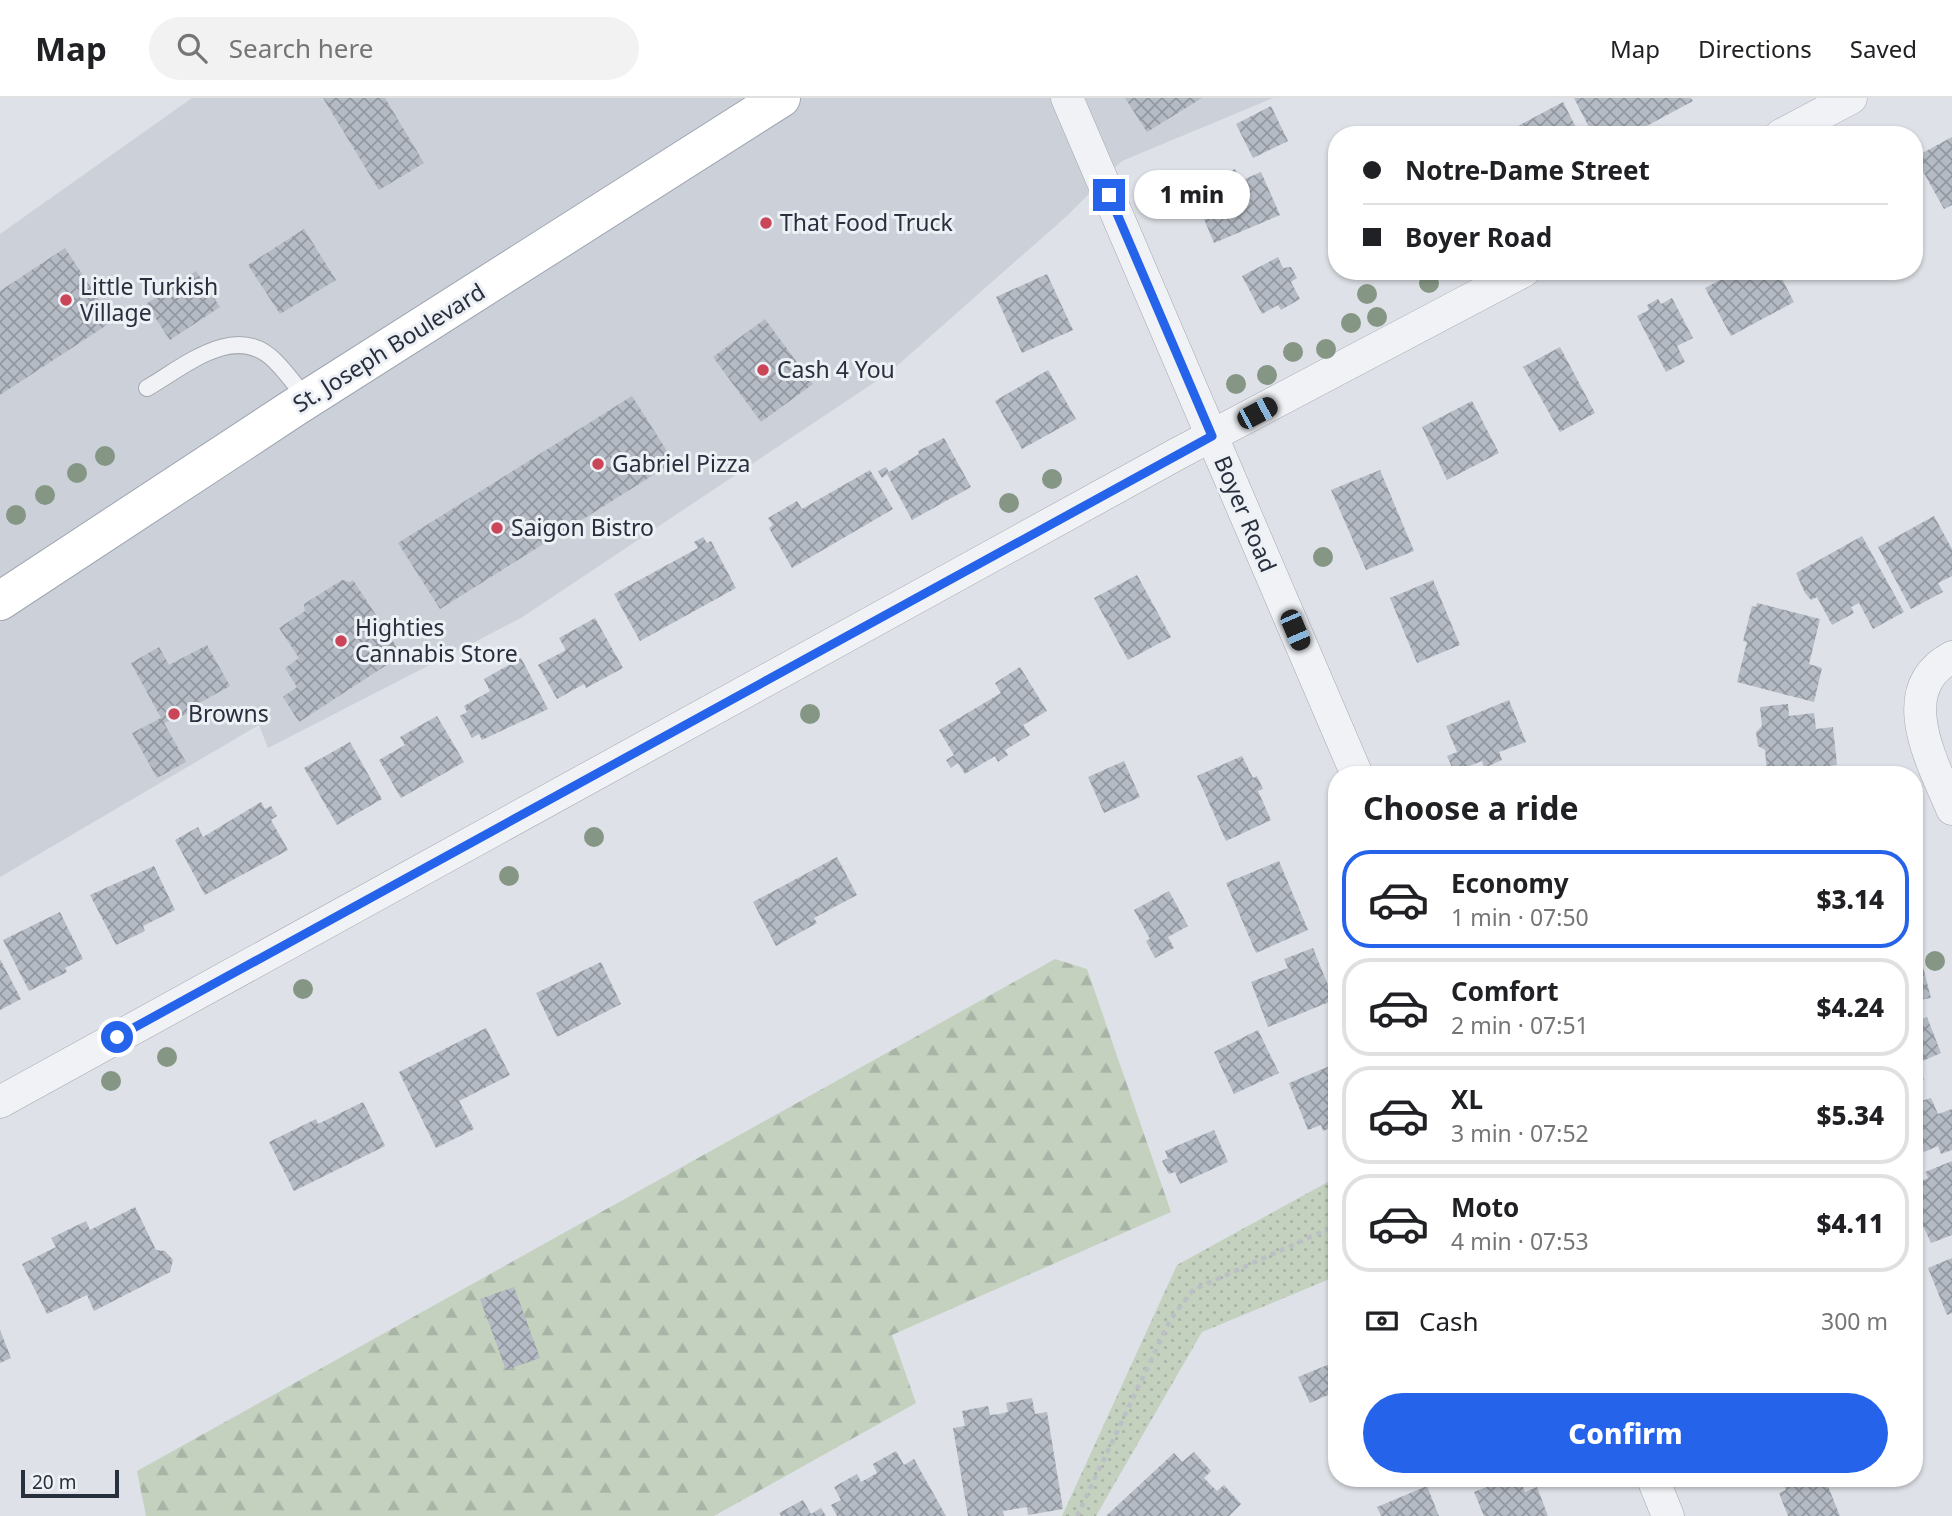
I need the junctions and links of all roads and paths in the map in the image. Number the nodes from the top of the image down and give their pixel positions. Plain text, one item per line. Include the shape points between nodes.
1 (781, 98) edge
2 (1068, 98) edge
3 (1851, 98) edge
4 (1798, 126) edge
5 (1507, 280) edge
6 (147, 388) dead end
7 (307, 400) junction
8 (1212, 436) junction
9 (3, 592) edge
10 (1952, 657) edge
11 (1353, 766) edge
12 (1952, 809) edge
13 (0, 1102) edge
14 (1328, 1228) edge
15 (1656, 1487) edge
16 (1077, 1516) edge
17 (1668, 1516) edge

1 - 7 main road, St. Joseph Boulevard
2 - 8 street, Boyer Road
3 - 4 street
5 - 8 street
6 - 7 lane via 221,345 242,346 274,360
7 - 9 main road, St. Joseph Boulevard
8 - 11 street, Boyer Road
8 - 13 street
10 - 12 street via 1940,663 1928,679 1919,720
14 - 16 path via 1193,1290 1170,1321
15 - 17 street

